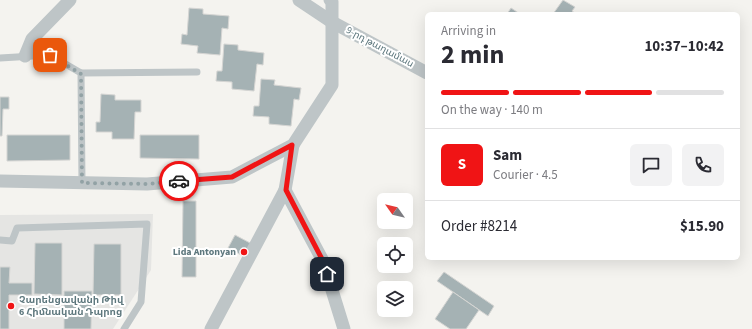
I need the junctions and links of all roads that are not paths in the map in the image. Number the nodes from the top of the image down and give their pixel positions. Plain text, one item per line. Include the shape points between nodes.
1 (70, 0) edge
2 (299, 0) edge
3 (330, 0) edge
4 (332, 22) junction
5 (25, 56) junction
6 (0, 58) edge
7 (197, 72) dead end
8 (425, 72) edge
9 (81, 74) junction
10 (292, 145) junction
11 (0, 182) edge
12 (82, 183) junction
13 (286, 190) junction
14 (0, 240) edge
15 (124, 329) edge
16 (211, 329) edge
17 (344, 329) edge

1 - 5 street via 32,39
2 - 4 street, 9-րդ թաղամաս
3 - 4 street
4 - 8 street, 9-րդ թաղամաս
4 - 10 street via 332,85
5 - 6 lane
5 - 9 lane via 50,55
7 - 9 lane
9 - 12 lane
10 - 12 street via 232,177 147,184
10 - 13 street
11 - 12 street
13 - 16 street
13 - 17 street via 323,261
14 - 15 lane via 12,240 17,228 147,224 141,302

